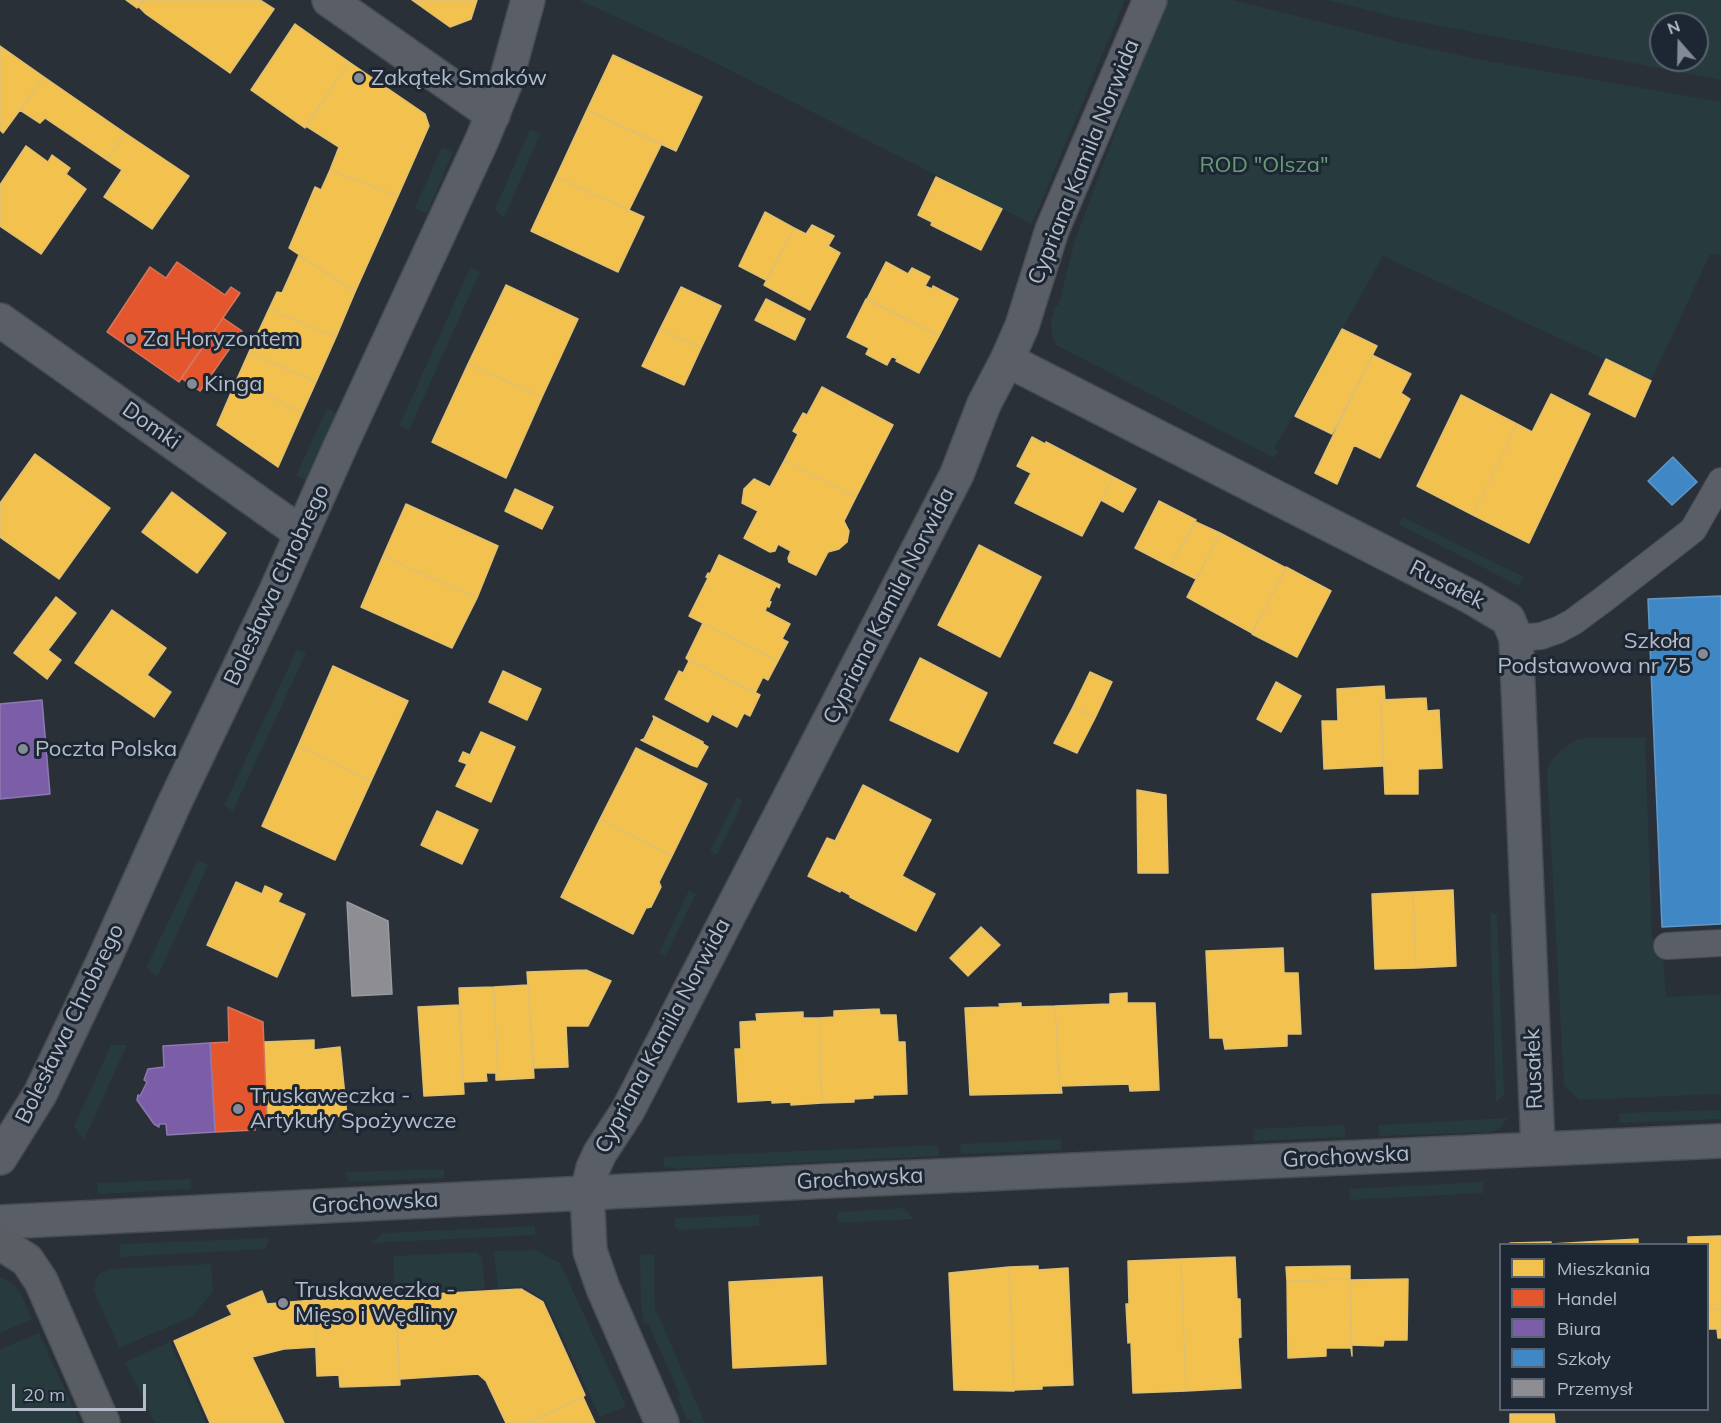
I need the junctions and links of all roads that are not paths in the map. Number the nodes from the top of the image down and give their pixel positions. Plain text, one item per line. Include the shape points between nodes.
1 (329, 0) edge
2 (528, 0) edge
3 (1150, 0) edge
4 (493, 115) junction
5 (0, 320) edge
6 (1007, 360) junction
7 (1721, 481) edge
8 (1721, 519) edge
9 (1694, 530) junction
10 (301, 533) junction
11 (1516, 638) junction
12 (1721, 943) edge
13 (1667, 946) dead end
14 (1721, 1141) edge
15 (1538, 1148) junction
16 (0, 1158) edge
17 (586, 1192) junction
18 (0, 1222) edge
19 (0, 1243) edge
20 (103, 1423) edge
21 (662, 1423) edge

1 - 4 street
2 - 4 street, Bolesława Chrobrego
3 - 6 street, Cypriana Kamila Norwida via 1052,230 1022,326
4 - 10 street, Bolesława Chrobrego
5 - 10 street, Domki
6 - 11 street, Rusałek via 1499,612 1508,619
6 - 17 street, Cypriana Kamila Norwida via 984,404 957,474 628,1110 600,1153
7 - 9 lane
8 - 9 lane
9 - 11 lane via 1573,622 1541,636
10 - 16 street, Bolesława Chrobrego via 45,1083
11 - 15 street, Rusałek
12 - 13 lane
14 - 15 street, Grochowska
15 - 17 street, Grochowska
17 - 18 street, Grochowska
17 - 21 street via 593,1264
19 - 20 street via 27,1260 41,1281

